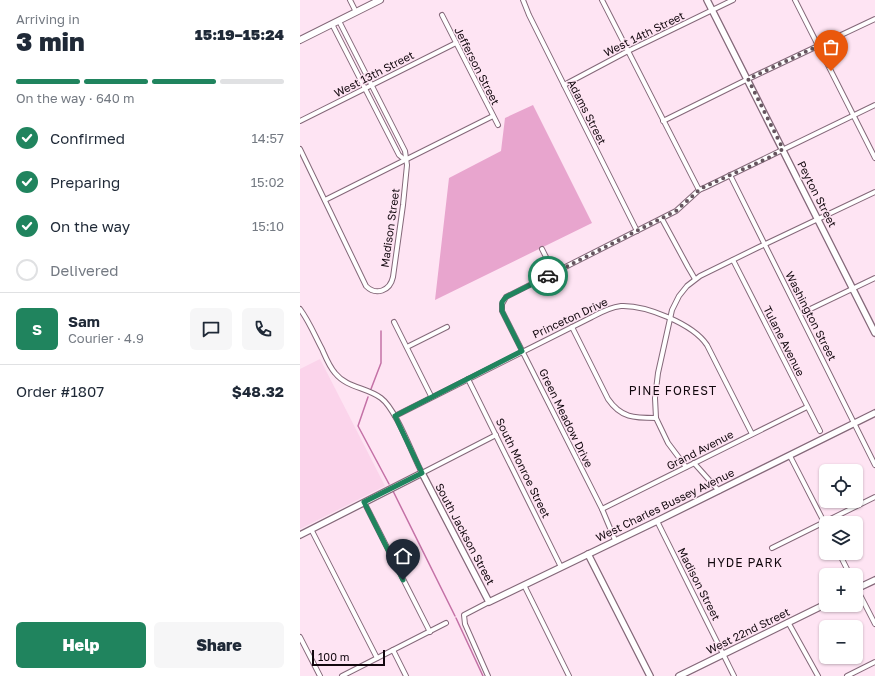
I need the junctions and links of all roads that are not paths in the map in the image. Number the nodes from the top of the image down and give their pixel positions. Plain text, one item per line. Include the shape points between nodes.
1 (350, 0) edge
2 (380, 0) edge
3 (523, 0) edge
4 (602, 0) edge
5 (708, 0) edge
6 (733, 0) edge
7 (795, 0) edge
8 (713, 10) junction
9 (356, 12) junction
10 (442, 15) dead end
11 (875, 19) edge
12 (339, 21) junction
13 (332, 24) junction
14 (300, 40) edge
15 (456, 43) junction
16 (818, 46) junction
17 (628, 52) junction
18 (748, 79) junction
19 (372, 85) junction
20 (564, 85) junction
21 (365, 89) junction
22 (875, 105) edge
23 (853, 115) junction
24 (492, 116) junction
25 (300, 121) edge
26 (663, 121) junction
27 (498, 124) dead end
28 (783, 149) junction
29 (300, 150) edge
30 (875, 158) edge
31 (405, 160) junction
32 (730, 175) junction
33 (699, 190) junction
34 (875, 192) edge
35 (324, 200) junction
36 (662, 219) junction
37 (818, 219) junction
38 (637, 231) junction
39 (765, 244) junction
40 (542, 249) dead end
41 (732, 260) junction
42 (554, 273) junction
43 (875, 278) edge
44 (695, 279) junction
45 (852, 288) junction
46 (300, 309) edge
47 (800, 314) junction
48 (670, 318) junction
49 (394, 322) dead end
50 (448, 327) dead end
51 (572, 327) junction
52 (875, 332) edge
53 (407, 347) junction
54 (522, 351) junction
55 (468, 379) junction
56 (431, 396) junction
57 (807, 406) junction
58 (875, 413) edge
59 (395, 416) junction
60 (656, 418) junction
61 (854, 423) junction
62 (820, 431) dead end
63 (752, 434) junction
64 (496, 436) junction
65 (790, 456) junction
66 (694, 463) junction
67 (875, 465) edge
68 (686, 467) junction
69 (422, 473) junction
70 (718, 491) junction
71 (875, 497) edge
72 (364, 502) junction
73 (602, 509) junction
74 (821, 516) edge
75 (840, 516) edge
76 (657, 521) junction
77 (819, 527) edge
78 (311, 529) junction
79 (300, 535) edge
80 (615, 540) junction
81 (772, 548) dead end
82 (588, 554) junction
83 (561, 566) junction
84 (875, 580) edge
85 (524, 585) junction
86 (863, 585) edge
87 (863, 601) edge
88 (489, 602) junction
89 (819, 607) edge
90 (788, 622) junction
91 (446, 623) dead end
92 (875, 624) edge
93 (430, 632) junction
94 (300, 637) edge
95 (393, 650) junction
96 (723, 654) junction
97 (377, 658) junction
98 (875, 662) edge
99 (320, 676) edge
100 (342, 676) edge
101 (406, 676) edge
102 (488, 676) edge
103 (569, 676) edge
104 (650, 676) edge
105 (678, 676) edge
106 (734, 676) edge
107 (818, 676) edge
108 (847, 676) edge

1 - 9 street
2 - 9 main road
3 - 20 street, Adams Street via 528,15
4 - 17 street
5 - 8 street, Peyton Street
6 - 8 street, West 14th Street
7 - 16 street
8 - 17 street, West 14th Street
8 - 18 street, Peyton Street
9 - 12 main road
10 - 15 street, Jefferson Street
11 - 16 street
12 - 13 main road
12 - 19 street, Madison Street
13 - 14 main road
13 - 21 street
15 - 19 street, West 13th Street
15 - 24 street, Jefferson Street
16 - 18 street
16 - 23 street
17 - 20 street, West 14th Street
17 - 26 street
18 - 26 street
18 - 28 street, Peyton Street
19 - 21 street, West 13th Street
19 - 31 street, Madison Street via 405,151
20 - 38 street, Adams Street
21 - 25 street, West 13th Street
21 - 31 street via 399,155
22 - 23 street
23 - 28 street
23 - 30 street
24 - 27 street, Jefferson Street
24 - 31 street
26 - 33 street
28 - 32 street
28 - 37 street, Peyton Street
29 - 35 street
31 - 35 street
31 - 35 street, Madison Street via 407,166 404,206 392,284 378,292 371,291 366,286
32 - 33 street
32 - 39 street, Washington Street
33 - 36 street via 676,211
34 - 37 street
36 - 38 street
36 - 44 street
37 - 39 street
37 - 45 street, Peyton Street
38 - 42 street
39 - 41 street
39 - 47 street, Washington Street
40 - 42 street
41 - 44 street
41 - 57 street, Tulane Avenue
42 - 54 street, Green Meadow Drive via 506,297 502,304 502,311
43 - 45 street
44 - 48 street via 679,296
45 - 47 street
45 - 52 street, Peyton Street
46 - 59 street, South Jackson Street via 335,374 345,382 384,400
47 - 61 street, Washington Street
48 - 51 street, Princeton Drive via 635,307 621,306 608,309
48 - 60 street via 656,384
48 - 63 street, Princeton Drive via 703,339
49 - 53 street
50 - 53 street
51 - 54 street, Princeton Drive
51 - 60 street via 613,406 629,417
53 - 56 street
54 - 55 street, Princeton Drive
54 - 73 street, Green Meadow Drive
55 - 56 street, Princeton Drive
55 - 64 street, South Monroe Street
56 - 59 street, Princeton Drive
57 - 62 street, Tulane Avenue
57 - 63 street, Grand Avenue
58 - 61 street, West Charles Bussey Avenue
59 - 69 street, South Jackson Street
60 - 68 street via 668,443
61 - 65 street, West Charles Bussey Avenue
61 - 67 street, Washington Street
63 - 66 street, Grand Avenue
64 - 69 street
64 - 83 street, South Monroe Street
65 - 70 street, West Charles Bussey Avenue
65 - 74 street
66 - 68 street, Grand Avenue
66 - 70 street
68 - 73 street, Grand Avenue
69 - 72 street
69 - 88 street, South Jackson Street
70 - 76 street, West Charles Bussey Avenue
71 - 75 street
72 - 78 street
72 - 93 street
73 - 80 street, Green Meadow Drive
76 - 80 street, West Charles Bussey Avenue
76 - 96 street, Madison Street
77 - 81 street
78 - 79 street
78 - 97 street
80 - 82 street, West Charles Bussey Avenue
82 - 83 street, West Charles Bussey Avenue
82 - 104 street
83 - 85 street, West Charles Bussey Avenue
84 - 86 street
85 - 88 street, West Charles Bussey Avenue
85 - 103 street
87 - 92 street
88 - 102 street, West Charles Bussey Avenue via 464,615 465,624
89 - 90 street, West 22nd Street
90 - 96 street, West 22nd Street
90 - 107 street
91 - 93 street
93 - 95 street
94 - 99 street
95 - 97 street
95 - 101 street
96 - 105 street, West 22nd Street
96 - 106 street, Madison Street
97 - 100 street
98 - 108 street

